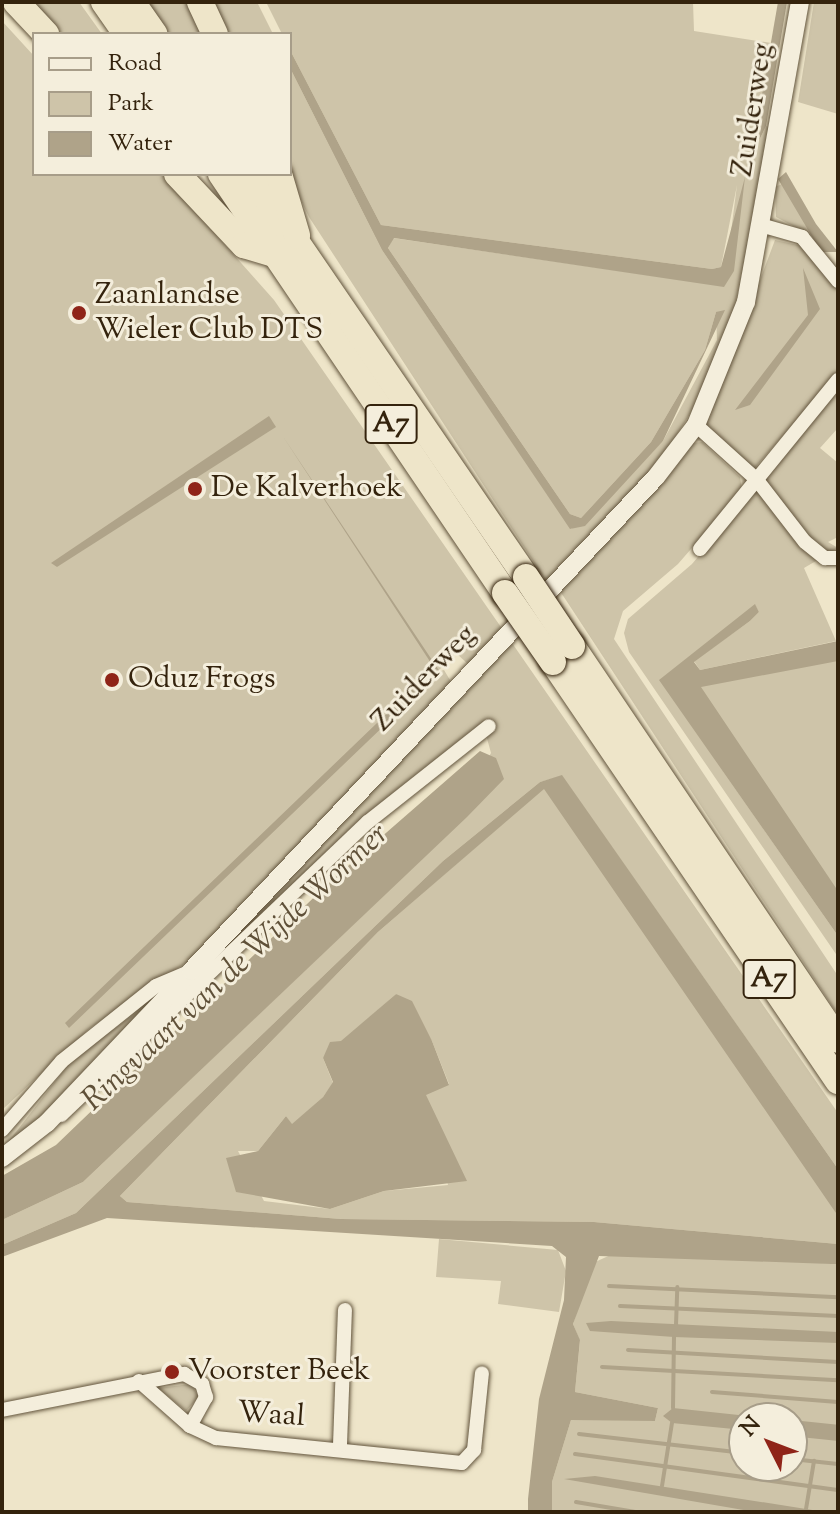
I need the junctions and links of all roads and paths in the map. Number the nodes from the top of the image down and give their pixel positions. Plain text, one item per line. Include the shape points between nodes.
1 (16, 2) edge
2 (104, 2) edge
3 (132, 2) edge
4 (200, 2) edge
5 (800, 2) edge
6 (44, 32) edge
7 (125, 32) edge
8 (153, 32) edge
9 (214, 32) edge
10 (179, 176) edge
11 (223, 176) edge
12 (251, 176) edge
13 (280, 176) edge
14 (764, 226) junction
15 (287, 249) junction
16 (838, 281) edge
17 (838, 380) edge
18 (696, 425) junction
19 (757, 480) junction
20 (700, 549) dead end
21 (838, 558) edge
22 (563, 654) junction
23 (489, 726) dead end
24 (191, 971) junction
25 (838, 1040) edge
26 (838, 1081) edge
27 (47, 1123) junction
28 (2, 1130) edge
29 (2, 1158) edge
30 (345, 1310) dead end
31 (482, 1373) dead end
32 (139, 1381) junction
33 (2, 1410) edge
34 (190, 1426) junction
35 (340, 1445) junction

1 - 6 highway
2 - 7 highway
3 - 8 highway
4 - 9 highway
5 - 14 street, Zuiderweg
10 - 15 highway via 244,245
11 - 15 highway, A7
12 - 15 highway, A7
13 - 15 highway, A7 via 295,210
14 - 16 street via 802,237
14 - 18 street, Zuiderweg via 731,348
15 - 22 highway, A7, bridge
17 - 19 street
18 - 19 street
18 - 24 street, Zuiderweg via 656,477
19 - 20 street
19 - 21 street via 805,542 825,558
22 - 25 highway, A7
22 - 26 highway, A7
23 - 27 street, Zuiderweg via 368,822 76,1106
24 - 27 street, Zuiderweg
24 - 28 street via 156,986 62,1061
27 - 29 street, Zuiderweg
30 - 35 street
31 - 35 street, Waal via 474,1450 462,1463
32 - 33 street
32 - 34 street, Waal
32 - 34 street via 193,1376 206,1397
34 - 35 street, Waal via 223,1439

